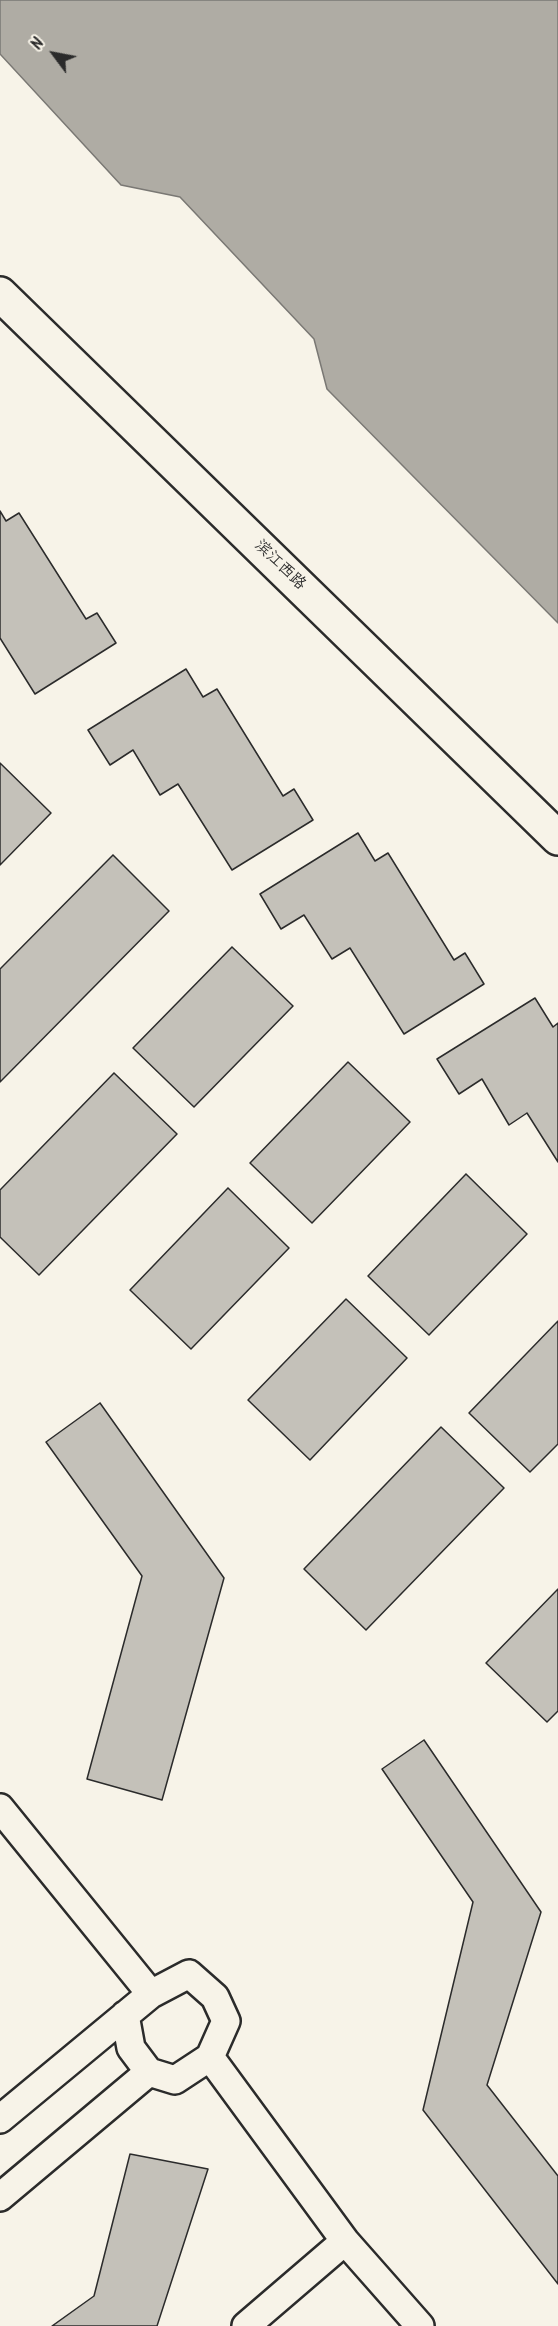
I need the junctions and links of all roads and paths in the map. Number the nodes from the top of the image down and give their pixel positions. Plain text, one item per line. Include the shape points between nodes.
1 (0, 294) edge
2 (558, 838) edge
3 (0, 1808) edge
4 (151, 1994) junction
5 (125, 2015) junction
6 (210, 2057) junction
7 (149, 2072) junction
8 (0, 2119) edge
9 (0, 2198) edge
10 (345, 2241) junction
11 (246, 2326) edge
12 (420, 2326) edge

1 - 2 highway, 滨江西路
3 - 4 street
4 - 5 street
4 - 6 street via 189,1974 215,1997 226,2021
5 - 7 street via 130,2048
5 - 8 street
6 - 7 street via 175,2080
6 - 10 street
7 - 9 street
10 - 11 street
10 - 12 street

